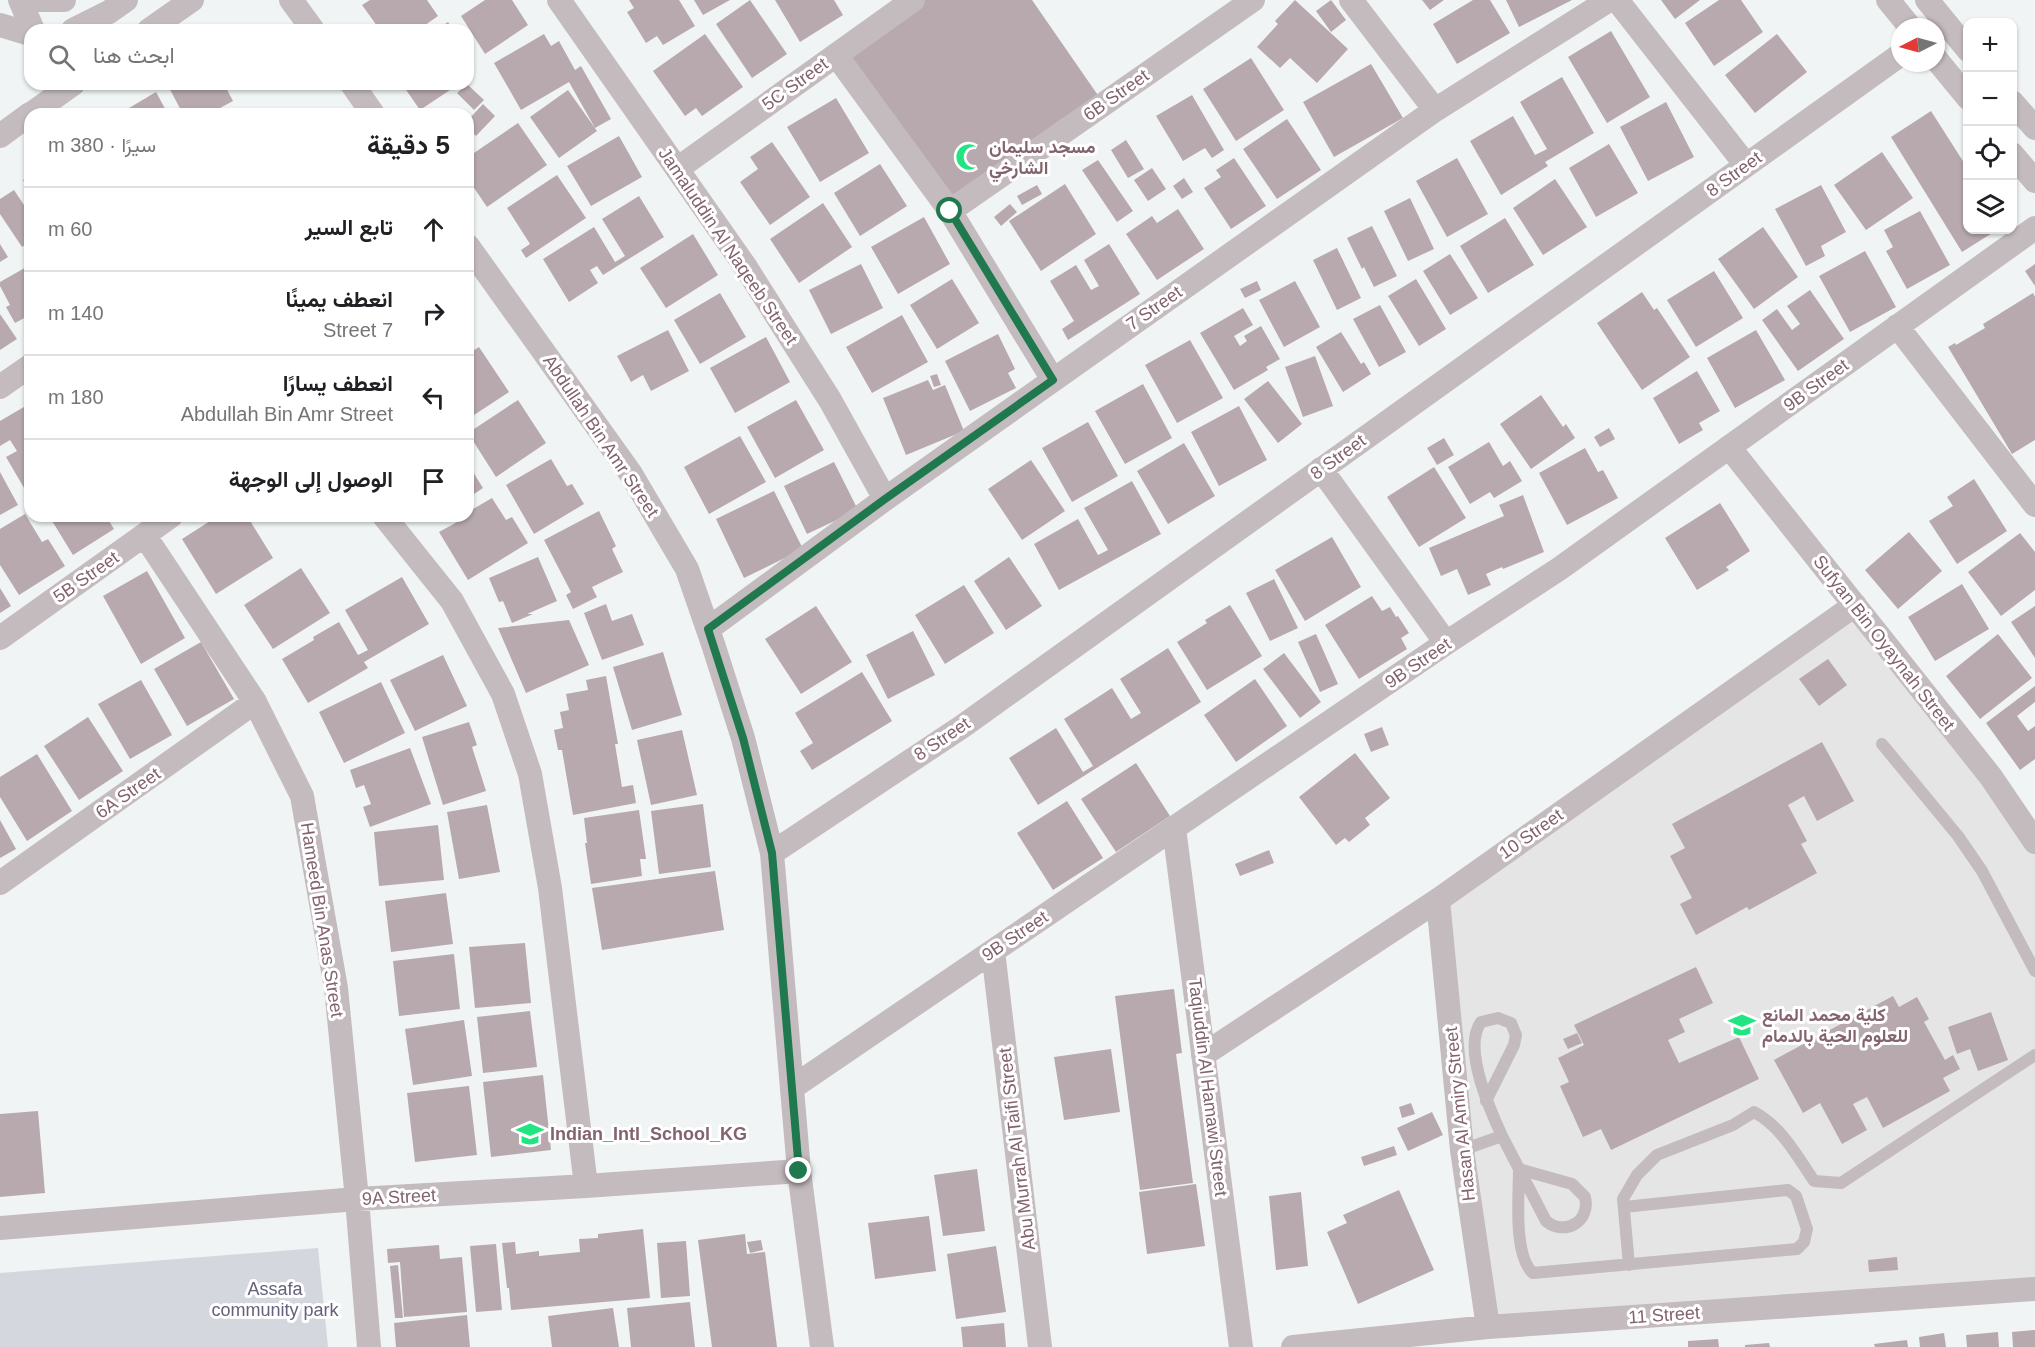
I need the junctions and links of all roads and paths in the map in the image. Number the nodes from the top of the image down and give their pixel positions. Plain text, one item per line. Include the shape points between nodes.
1 (20, 0) edge
2 (40, 0) edge
3 (64, 0) edge
4 (126, 0) edge
5 (192, 0) edge
6 (291, 0) edge
7 (559, 0) edge
8 (913, 0) edge
9 (1253, 0) edge
10 (1351, 0) edge
11 (1609, 0) edge
12 (1617, 0) edge
13 (1888, 0) edge
14 (1927, 0) edge
15 (1903, 18) edge
16 (1936, 18) edge
17 (30, 24) edge
18 (85, 24) edge
19 (158, 24) edge
20 (309, 24) edge
21 (0, 25) edge
22 (1945, 30) edge
23 (24, 32) edge
24 (1963, 46) edge
25 (836, 55) junction
26 (1891, 61) edge
27 (1945, 70) edge
28 (64, 90) edge
29 (356, 90) edge
30 (1963, 92) edge
31 (2017, 107) edge
32 (39, 108) edge
33 (369, 108) edge
34 (1435, 110) junction
35 (24, 118) edge
36 (2035, 128) edge
37 (0, 136) edge
38 (2017, 159) edge
39 (1746, 165) junction
40 (677, 169) junction
41 (2035, 182) edge
42 (950, 211) junction
43 (2035, 228) edge
44 (474, 254) edge
45 (1897, 326) junction
46 (24, 370) edge
47 (1053, 380) junction
48 (0, 387) edge
49 (1729, 447) junction
50 (1321, 469) junction
51 (885, 499) junction
52 (2035, 505) edge
53 (164, 522) edge
54 (389, 522) edge
55 (146, 536) junction
56 (1855, 605) junction
57 (708, 629) junction
58 (0, 638) edge
59 (1446, 643) junction
60 (255, 702) junction
61 (1882, 744) dead end
62 (1174, 828) junction
63 (2035, 842) edge
64 (772, 853) junction
65 (0, 883) edge
66 (1438, 900) junction
67 (993, 951) junction
68 (2035, 971) edge
69 (1203, 1055) junction
70 (2035, 1055) edge
71 (793, 1087) junction
72 (1486, 1101) junction
73 (1502, 1136) junction
74 (1462, 1150) junction
75 (1519, 1169) junction
76 (799, 1171) junction
77 (586, 1186) junction
78 (357, 1199) junction
79 (1624, 1208) junction
80 (0, 1228) edge
81 (1629, 1265) junction
82 (2035, 1289) edge
83 (1488, 1327) junction
84 (369, 1347) edge
85 (822, 1347) edge
86 (1040, 1347) edge
87 (1241, 1347) edge
88 (1293, 1347) edge

1 - 17 street
2 - 3 street
4 - 18 street
5 - 19 street
6 - 20 street
7 - 40 street, Jamaluddin Al Naqeeb Street
8 - 25 street, 5C Street
9 - 42 street, 6B Street
10 - 34 street
11 - 34 street, 7 Street
12 - 39 street
13 - 15 street
14 - 16 street
21 - 23 street
22 - 24 street
25 - 40 street, 5C Street
25 - 42 street
26 - 39 street, 8 Street
27 - 30 street
28 - 32 street
29 - 33 street
31 - 36 street
34 - 47 street, 7 Street
35 - 37 street
38 - 41 street
39 - 50 street, 8 Street
40 - 51 street, Jamaluddin Al Naqeeb Street via 745,266 824,391
42 - 47 street
43 - 45 street, 9B Street
44 - 57 street, Abdullah Bin Amr Street via 631,474 687,569
45 - 49 street, 9B Street
45 - 52 street
46 - 48 street
47 - 51 street, 7 Street
49 - 56 street, Sufyan Bin Oyaynah Street
49 - 59 street, 9B Street via 1559,569
50 - 59 street
50 - 64 street, 8 Street via 963,726
51 - 57 street, 7 Street
53 - 55 street, 5B Street
54 - 77 street via 452,601 503,694 530,774 550,888
55 - 58 street, 5B Street
55 - 60 street, Hameed Bin Anas Street
56 - 63 street, Sufyan Bin Oyaynah Street via 1991,777
56 - 66 street, 10 Street
57 - 64 street, Abdullah Bin Amr Street via 743,738
59 - 62 street, 9B Street
60 - 65 street, 6A Street
60 - 78 street, Hameed Bin Anas Street via 302,796 336,988
61 - 68 lane via 1959,836
62 - 67 street, 9B Street
62 - 69 street, Taqiuddin Al Hamawi Street
64 - 71 street, Abdullah Bin Amr Street
66 - 69 street, 10 Street
66 - 74 street, Hasan Al Amiry Street
67 - 71 street, 9B Street
67 - 86 street, Abu Murrah Al Taifi Street
69 - 87 street, Taqiuddin Al Hamawi Street
70 - 79 lane via 1841,1183 1814,1181 1791,1145 1768,1119 1754,1112 1733,1125 1657,1155 1637,1175 1623,1199
71 - 76 street, Abdullah Bin Amr Street
72 - 72 lane via 1474,1038 1480,1022 1497,1018 1511,1023 1516,1035
72 - 73 lane
73 - 74 lane
73 - 75 lane
74 - 83 street, Hasan Al Amiry Street
75 - 75 lane via 1550,1225 1572,1225 1583,1218 1585,1197 1572,1184
75 - 81 lane via 1520,1251 1527,1268 1533,1273
76 - 77 street, 9A Street
76 - 85 street, Abdullah Bin Amr Street
77 - 78 street, 9A Street
78 - 80 street, 9A Street
78 - 84 street, Hameed Bin Anas Street
79 - 81 lane
79 - 81 lane via 1788,1190 1796,1196 1807,1229 1804,1242 1797,1249
82 - 83 street, 11 Street
83 - 88 street, 11 Street

